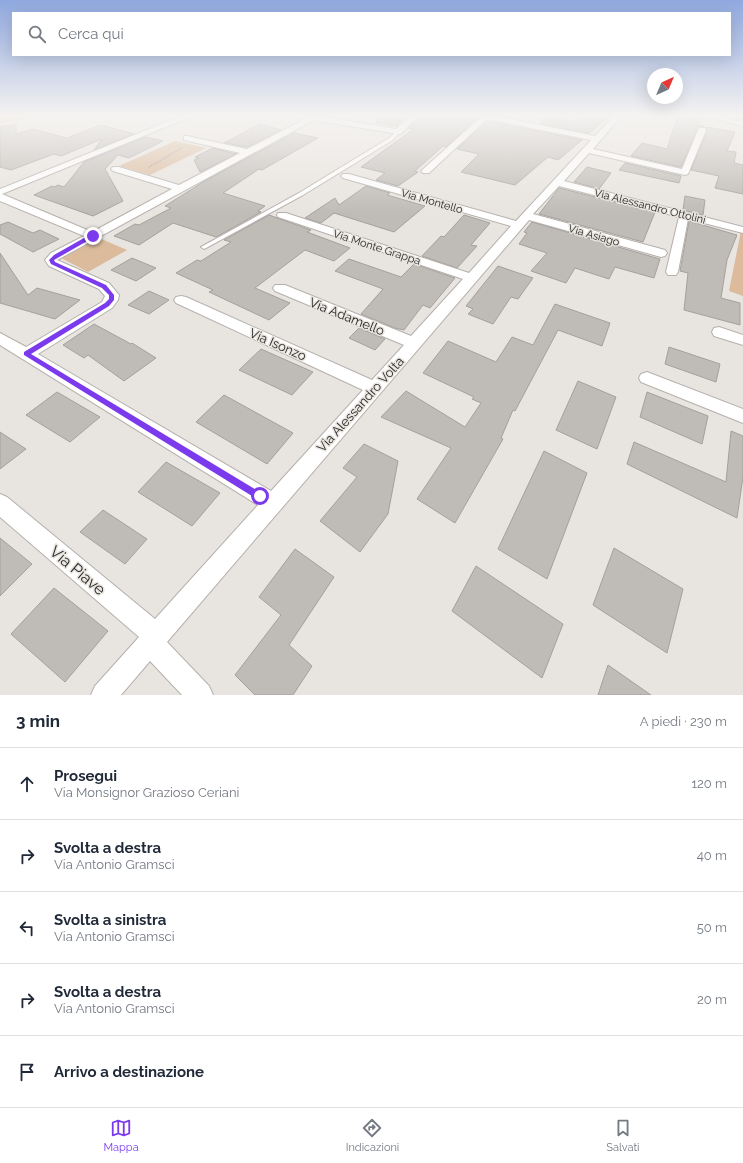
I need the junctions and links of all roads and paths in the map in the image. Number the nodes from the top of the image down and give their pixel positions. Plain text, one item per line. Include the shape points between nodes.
1 (111, 147) edge
2 (181, 147) edge
3 (229, 147) edge
4 (256, 147) edge
5 (377, 147) edge
6 (450, 147) edge
7 (589, 147) edge
8 (603, 147) edge
9 (695, 147) edge
10 (247, 152) junction
11 (116, 169) dead end
12 (426, 171) dead end
13 (131, 173) junction
14 (346, 176) dead end
15 (557, 182) junction
16 (181, 189) junction
17 (0, 192) edge
18 (0, 197) edge
19 (282, 215) dead end
20 (684, 215) junction
21 (523, 221) junction
22 (743, 230) edge
23 (93, 236) junction
24 (204, 247) dead end
25 (661, 253) dead end
26 (672, 272) dead end
27 (472, 278) junction
28 (280, 288) dead end
29 (181, 300) dead end
30 (719, 332) dead end
31 (0, 338) edge
32 (743, 340) edge
33 (414, 343) junction
34 (26, 354) junction
35 (647, 378) dead end
36 (375, 388) junction
37 (743, 416) edge
38 (272, 503) junction
39 (0, 504) edge
40 (153, 639) junction
41 (104, 695) edge
42 (200, 695) edge

1 - 17 street
2 - 13 path via 158,163
3 - 10 street
4 - 10 street
5 - 24 lane via 301,194
6 - 12 street
7 - 15 street, Via Alessandro Volta
8 - 9 street via 685,172
10 - 16 street
11 - 13 street
13 - 16 street
14 - 21 street, Via Montello
15 - 20 street, Via Alessandro Ottolini
15 - 21 street, Via Alessandro Volta
16 - 23 street
18 - 23 street
19 - 27 street, Via Monte Grappa
20 - 22 street, Via Alessandro Ottolini
20 - 26 street
21 - 25 street, Via Asiago
21 - 27 street, Via Alessandro Volta
23 - 34 street via 51,260 104,286 112,295 111,300 107,305
27 - 33 street, Via Alessandro Volta
28 - 33 street, Via Adamello
29 - 36 street, Via Isonzo
30 - 32 street
31 - 34 street
33 - 36 street, Via Alessandro Volta
34 - 38 street
35 - 37 street
36 - 38 street, Via Alessandro Volta
38 - 40 street, Via Alessandro Volta
39 - 40 street, Via Piave
40 - 41 street, Via Alessandro Volta
40 - 42 street, Via Piave

